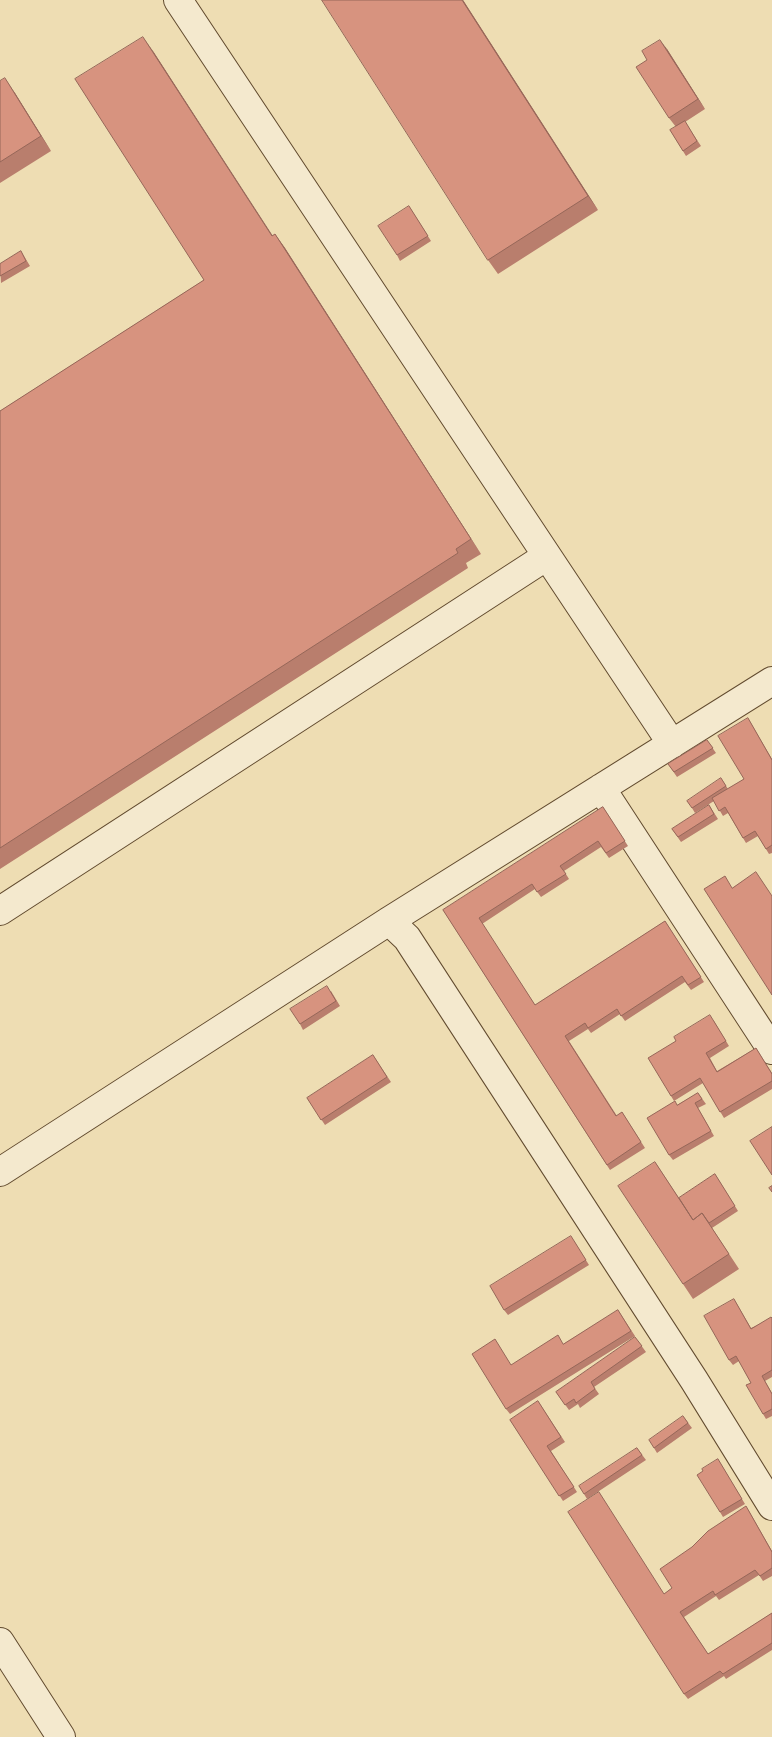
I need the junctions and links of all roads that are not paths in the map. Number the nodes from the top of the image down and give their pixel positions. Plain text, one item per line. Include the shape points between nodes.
1 (178, 0) edge
2 (547, 556) junction
3 (772, 682) edge
4 (672, 744) junction
5 (601, 788) junction
6 (0, 911) edge
7 (389, 921) junction
8 (772, 1050) edge
9 (0, 1172) edge
10 (772, 1506) edge
11 (0, 1642) edge
12 (61, 1737) edge

1 - 2 street
2 - 4 street
2 - 6 street
3 - 4 street
4 - 5 street
5 - 7 street
5 - 8 street
7 - 9 street
7 - 10 street via 407,938
11 - 12 street

